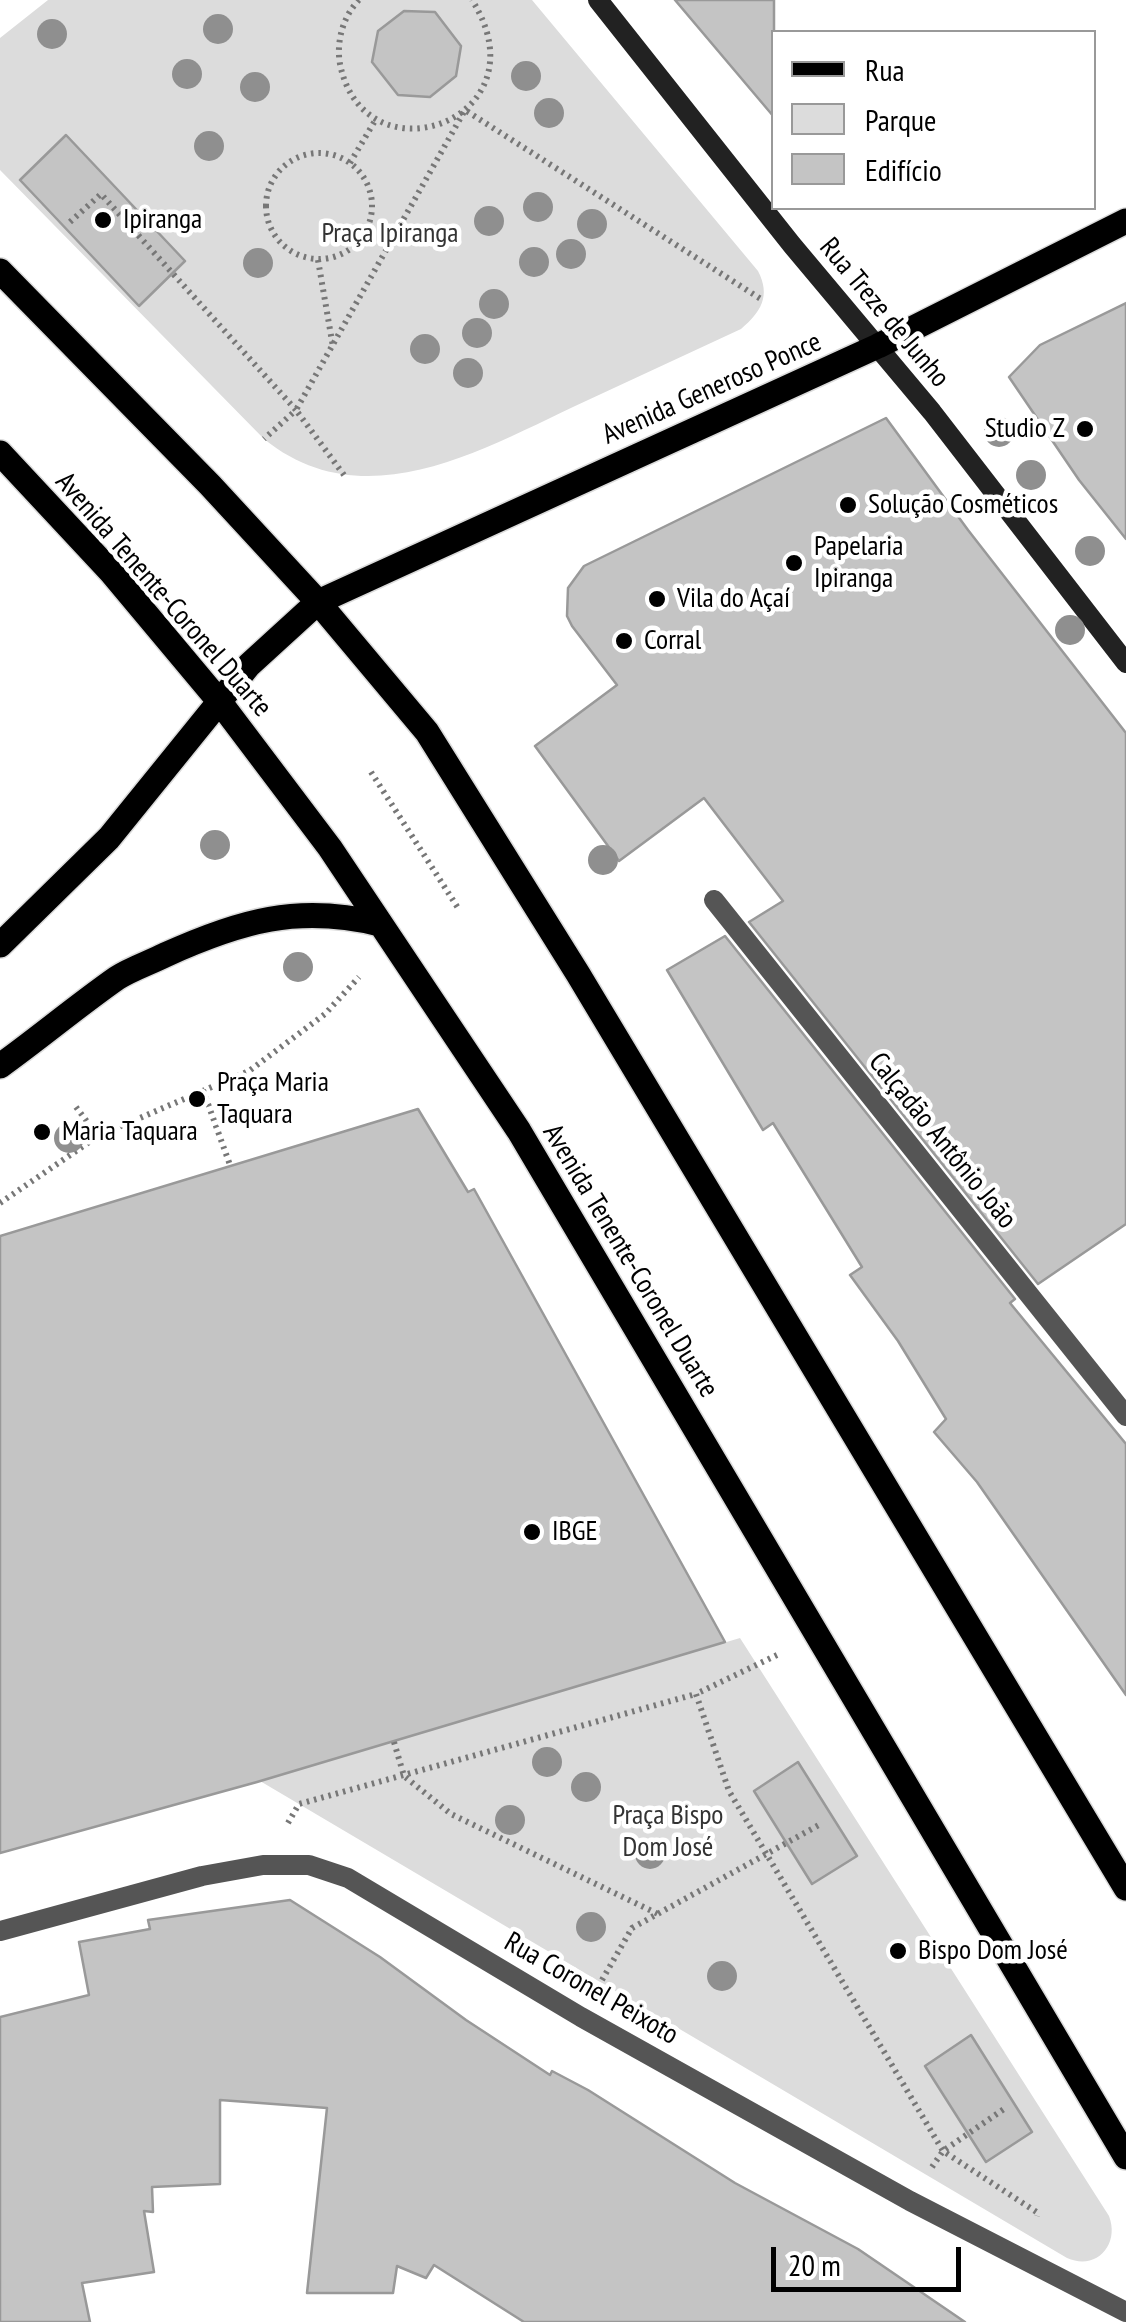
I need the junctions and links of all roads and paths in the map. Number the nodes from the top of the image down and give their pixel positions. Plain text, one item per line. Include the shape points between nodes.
1 (360, 0) edge
2 (472, 0) edge
3 (598, 0) edge
4 (465, 110) junction
5 (376, 119) junction
6 (350, 163) junction
7 (1126, 221) edge
8 (70, 222) dead end
9 (318, 260) junction
10 (0, 270) edge
11 (764, 301) dead end
12 (878, 346) junction
13 (332, 347) junction
14 (296, 410) junction
15 (264, 439) dead end
16 (0, 453) edge
17 (344, 475) dead end
18 (318, 602) junction
19 (1126, 663) edge
20 (220, 701) junction
21 (371, 772) dead end
22 (714, 900) dead end
23 (458, 908) dead end
24 (380, 924) junction
25 (0, 944) edge
26 (358, 977) dead end
27 (0, 1066) edge
28 (202, 1090) junction
29 (76, 1107) dead end
30 (98, 1136) junction
31 (230, 1165) dead end
32 (0, 1203) edge
33 (1126, 1416) edge
34 (818, 1636) junction
35 (696, 1694) junction
36 (394, 1742) dead end
37 (404, 1776) junction
38 (820, 1825) dead end
39 (768, 1856) junction
40 (263, 1865) junction
41 (1126, 1888) edge
42 (658, 1914) junction
43 (0, 1931) edge
44 (581, 2017) junction
45 (1004, 2109) dead end
46 (942, 2151) junction
47 (1126, 2157) edge
48 (910, 2202) junction
49 (1026, 2261) junction
50 (1126, 2312) edge

1 - 5 path via 342,28 338,54 357,104
2 - 4 path via 492,45 481,92
3 - 12 street, Rua Treze de Junho
4 - 5 path via 422,129
4 - 11 path
4 - 13 path
5 - 6 path
6 - 9 path via 367,181 371,218 351,248
6 - 9 path via 309,153 279,170 270,184 265,200 272,233 299,256
7 - 12 main road, Avenida Generoso Ponce
8 - 14 path via 101,194
9 - 13 path
10 - 18 main road
12 - 18 main road, Avenida Generoso Ponce
12 - 19 street, Rua Treze de Junho
13 - 14 path
14 - 15 path
14 - 17 path
16 - 20 main road, Avenida Tenente-Coronel Duarte
18 - 20 main road, Avenida Generoso Ponce
18 - 41 main road via 427,732
20 - 24 main road, Avenida Tenente-Coronel Duarte
20 - 25 main road, Avenida Generoso Ponce via 96,851
21 - 23 path
22 - 33 street, Calçadão Antônio João
24 - 27 main road via 314,914 212,934 120,976
24 - 34 main road, Avenida Tenente-Coronel Duarte via 519,1131
26 - 28 path via 325,1014 249,1071
28 - 30 path
28 - 31 path
29 - 30 path
30 - 32 path
34 - 35 path
34 - 47 main road, Avenida Tenente-Coronel Duarte
35 - 37 path
35 - 39 path via 729,1791
36 - 37 path
37 - 40 path via 300,1804
37 - 42 path via 451,1814
38 - 39 path
39 - 42 path
39 - 46 path
40 - 43 street, Rua Coronel Peixoto
40 - 44 street, Rua Coronel Peixoto via 309,1865 348,1878
42 - 44 path via 632,1928
44 - 48 street, Rua Coronel Peixoto
45 - 46 path
46 - 48 path
46 - 49 path via 1038,2213
48 - 49 street, Rua Coronel Peixoto
49 - 50 street, Rua Coronel Peixoto

